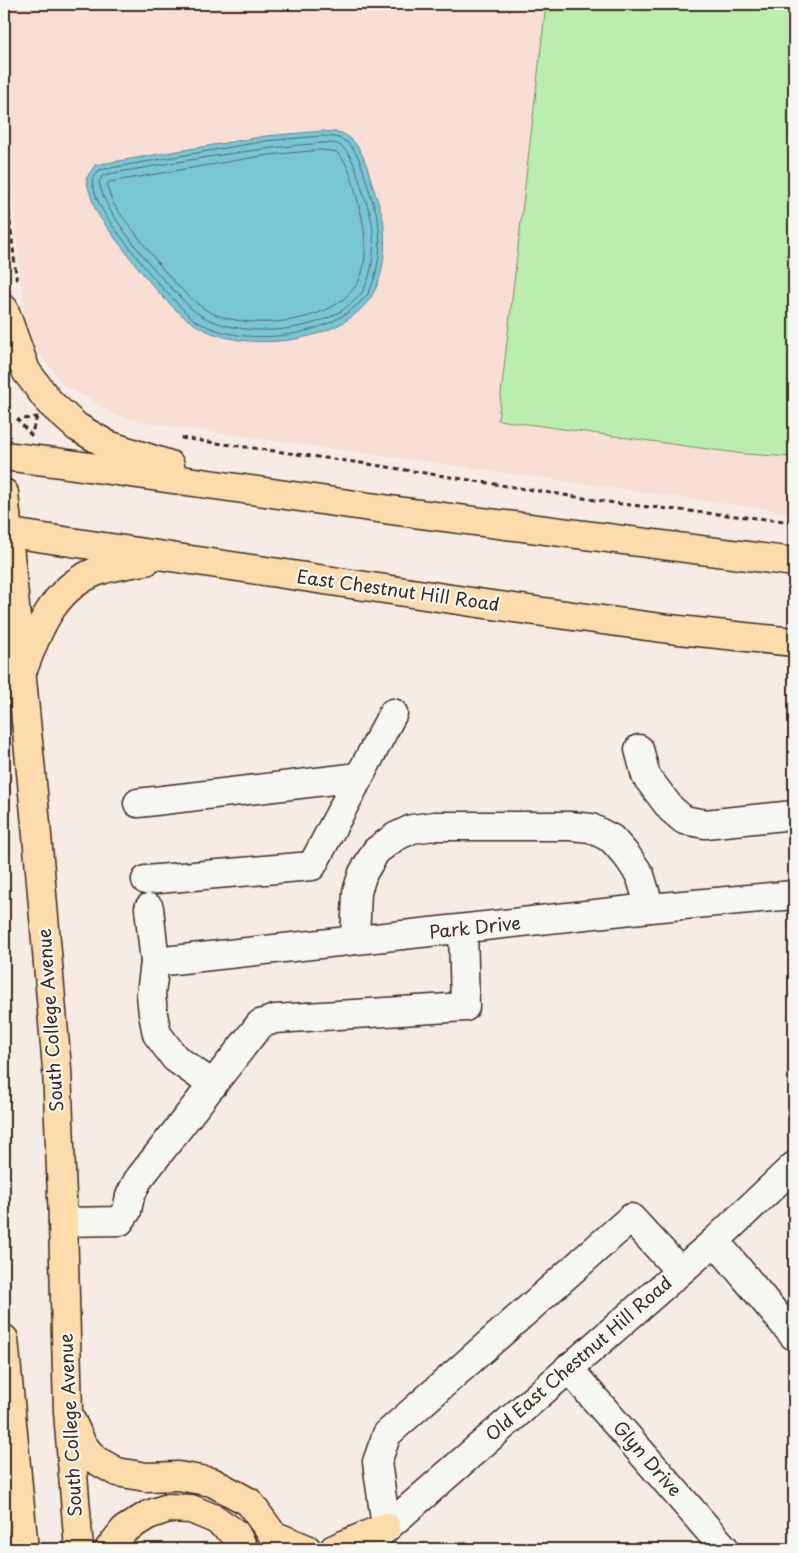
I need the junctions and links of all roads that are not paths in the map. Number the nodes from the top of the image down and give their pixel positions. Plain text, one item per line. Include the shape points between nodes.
1 (4, 309) edge
2 (4, 456) edge
3 (242, 489) junction
4 (4, 493) edge
5 (6, 533) edge
6 (162, 557) junction
7 (794, 562) edge
8 (794, 642) edge
9 (21, 673) junction
10 (393, 713) dead end
11 (639, 749) dead end
12 (359, 777) junction
13 (138, 803) dead end
14 (794, 816) edge
15 (146, 880) dead end
16 (794, 895) edge
17 (150, 908) dead end
18 (650, 908) junction
19 (463, 929) junction
20 (355, 940) junction
21 (155, 962) junction
22 (213, 1085) junction
23 (794, 1166) edge
24 (63, 1222) junction
25 (715, 1241) junction
26 (680, 1271) junction
27 (794, 1336) edge
28 (4, 1339) edge
29 (568, 1368) junction
30 (68, 1412) junction
31 (386, 1527) junction
32 (276, 1542) edge
33 (24, 1549) edge
34 (79, 1549) edge
35 (109, 1549) edge
36 (244, 1549) edge
37 (307, 1549) edge
38 (334, 1549) edge
39 (361, 1549) edge
40 (725, 1549) edge

1 - 3 main road via 26,371 50,403 77,427 108,445
2 - 3 main road
3 - 7 main road
4 - 5 main road, South College Avenue
5 - 6 main road, East Chestnut Hill Road
5 - 9 main road, South College Avenue
6 - 8 main road, East Chestnut Hill Road via 669,630
6 - 9 main road via 102,570 75,583 54,602 40,625
9 - 24 main road, South College Avenue via 57,1069
10 - 12 street
11 - 14 street via 646,776 671,809 684,820 705,824
12 - 13 street
12 - 15 street via 312,866
16 - 18 street, Park Drive
17 - 21 street
18 - 19 street, Park Drive
18 - 20 street via 640,875 627,856 612,839 591,828 435,826 412,830 376,850 357,892
19 - 20 street, Park Drive
19 - 22 street via 465,1007 275,1019 260,1024
20 - 21 street, Park Drive
21 - 22 street via 151,994 157,1034 175,1058
22 - 24 street via 138,1180 120,1221
23 - 25 street, Old East Chestnut Hill Road
24 - 30 main road, South College Avenue
25 - 26 street, Old East Chestnut Hill Road
25 - 27 street
26 - 29 street, Old East Chestnut Hill Road
26 - 31 street via 631,1218 387,1434 377,1462
28 - 33 main road
29 - 31 street, Old East Chestnut Hill Road
29 - 40 street, Glyn Drive
30 - 32 main road via 82,1444 94,1459 117,1472 212,1482 250,1502
30 - 34 main road, South College Avenue
31 - 38 main road
31 - 39 street, Old East Chestnut Hill Road
32 - 37 main road
35 - 36 main road via 124,1530 148,1515 168,1508 191,1509 215,1519 236,1534

